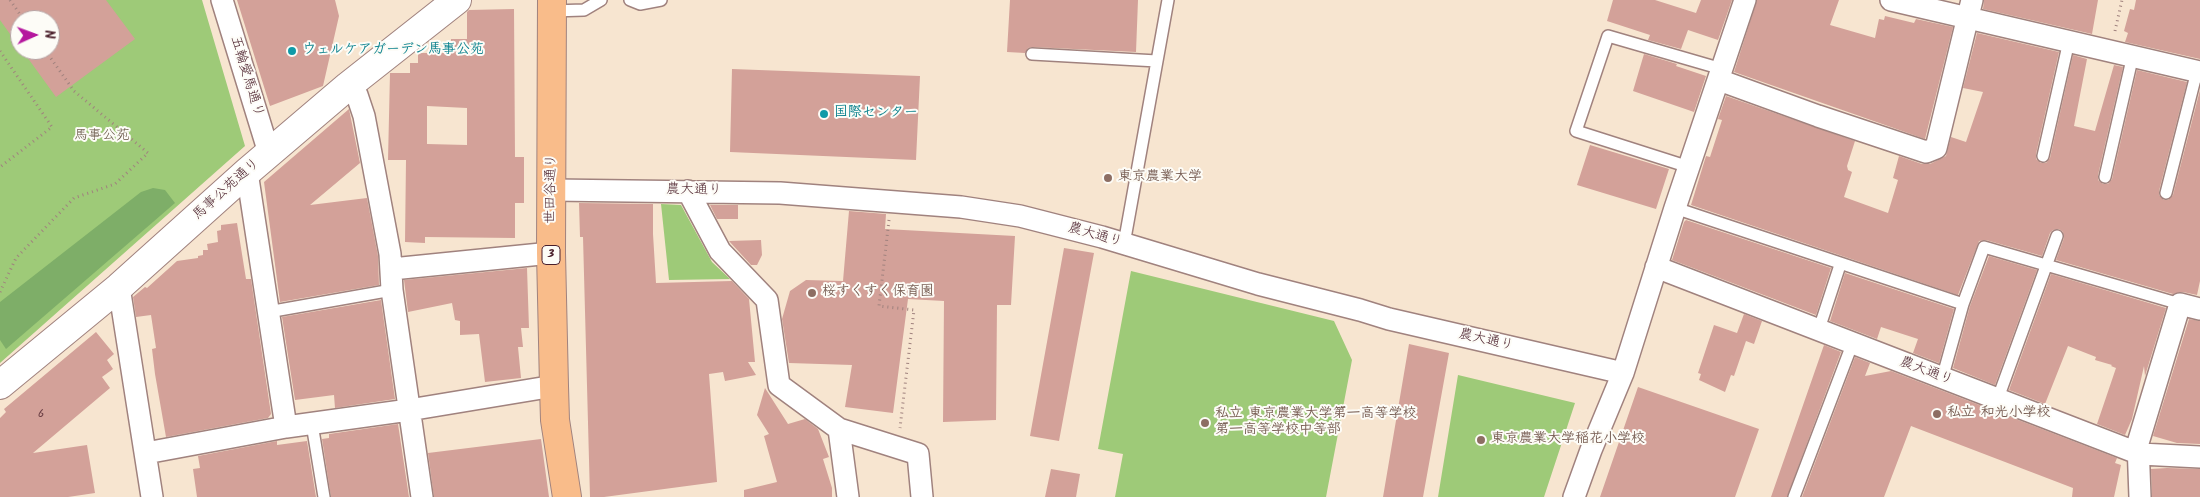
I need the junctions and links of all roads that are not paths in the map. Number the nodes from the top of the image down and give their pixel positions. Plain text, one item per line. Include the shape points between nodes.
1 (222, 0) edge
2 (458, 0) edge
3 (602, 0) edge
4 (630, 0) edge
5 (661, 0) edge
6 (1168, 0) edge
7 (1745, 0) edge
8 (1891, 0) edge
9 (552, 6) edge
10 (1970, 9) edge
11 (2069, 41) junction
12 (1032, 54) dead end
13 (2133, 55) junction
14 (1156, 60) junction
15 (2198, 72) edge
16 (1720, 74) junction
17 (348, 86) junction
18 (269, 153) junction
19 (2043, 156) dead end
20 (1689, 167) junction
21 (247, 172) junction
22 (2106, 177) dead end
23 (553, 190) junction
24 (688, 191) junction
25 (2166, 193) dead end
26 (1675, 208) junction
27 (2057, 236) dead end
28 (1124, 244) junction
29 (551, 253) junction
30 (1840, 265) junction
31 (2047, 266) junction
32 (1656, 267) junction
33 (392, 280) junction
34 (119, 287) junction
35 (1963, 304) junction
36 (2190, 307) edge
37 (268, 312) junction
38 (1819, 330) junction
39 (1853, 342) junction
40 (1623, 373) junction
41 (1942, 378) junction
42 (0, 384) edge
43 (554, 386) junction
44 (1998, 398) junction
45 (409, 410) junction
46 (312, 424) junction
47 (286, 427) junction
48 (839, 429) junction
49 (146, 453) junction
50 (2140, 454) junction
51 (2200, 457) edge
52 (152, 497) edge
53 (324, 497) edge
54 (422, 497) edge
55 (567, 497) edge
56 (848, 497) edge
57 (922, 497) edge
58 (1574, 497) edge
59 (1794, 497) edge
60 (2140, 497) edge

1 - 18 street, 五輪愛馬通り
2 - 17 street, 馬事公苑通り
3 - 9 lane via 584,10
4 - 5 lane via 640,4
6 - 14 lane
7 - 16 street
8 - 10 street
9 - 23 main road, 世田谷通り / 3
10 - 11 street
10 - 16 street via 1936,148 1926,152 1818,116
11 - 13 street
11 - 19 lane
12 - 14 lane
13 - 15 street
13 - 22 lane
14 - 28 lane
15 - 25 lane
16 - 20 street
16 - 20 lane via 1608,36 1576,132
17 - 18 street, 馬事公苑通り
17 - 33 street via 357,95 364,116
18 - 21 street, 馬事公苑通り
20 - 26 street
21 - 34 street, 馬事公苑通り
21 - 37 street
23 - 24 street, 農大通り
23 - 29 main road, 世田谷通り / 3
24 - 28 street, 農大通り via 780,193 961,208 1020,216
24 - 48 street via 720,251 767,300 779,385
26 - 30 lane
26 - 32 street
27 - 31 lane
28 - 40 street, 農大通り via 1389,319
29 - 33 street
29 - 43 main road, 世田谷通り / 3
30 - 35 lane
30 - 38 lane
31 - 35 lane via 1984,247
31 - 36 lane
31 - 44 lane
32 - 38 street, 農大通り
32 - 40 street
33 - 37 lane
33 - 45 street
34 - 42 street, 馬事公苑通り
34 - 49 street
35 - 41 lane
36 - 50 street via 2138,443
37 - 47 street
38 - 39 street, 農大通り
39 - 41 street, 農大通り
39 - 59 lane
40 - 58 street
41 - 44 street, 農大通り
43 - 45 street
43 - 55 main road, 世田谷通り / 3 via 555,420
44 - 50 street, 農大通り
45 - 46 street
45 - 54 street
46 - 47 street
46 - 53 lane
47 - 49 street
48 - 56 street
48 - 57 street via 918,454
49 - 52 street
50 - 51 street, 農大通り
50 - 60 street

